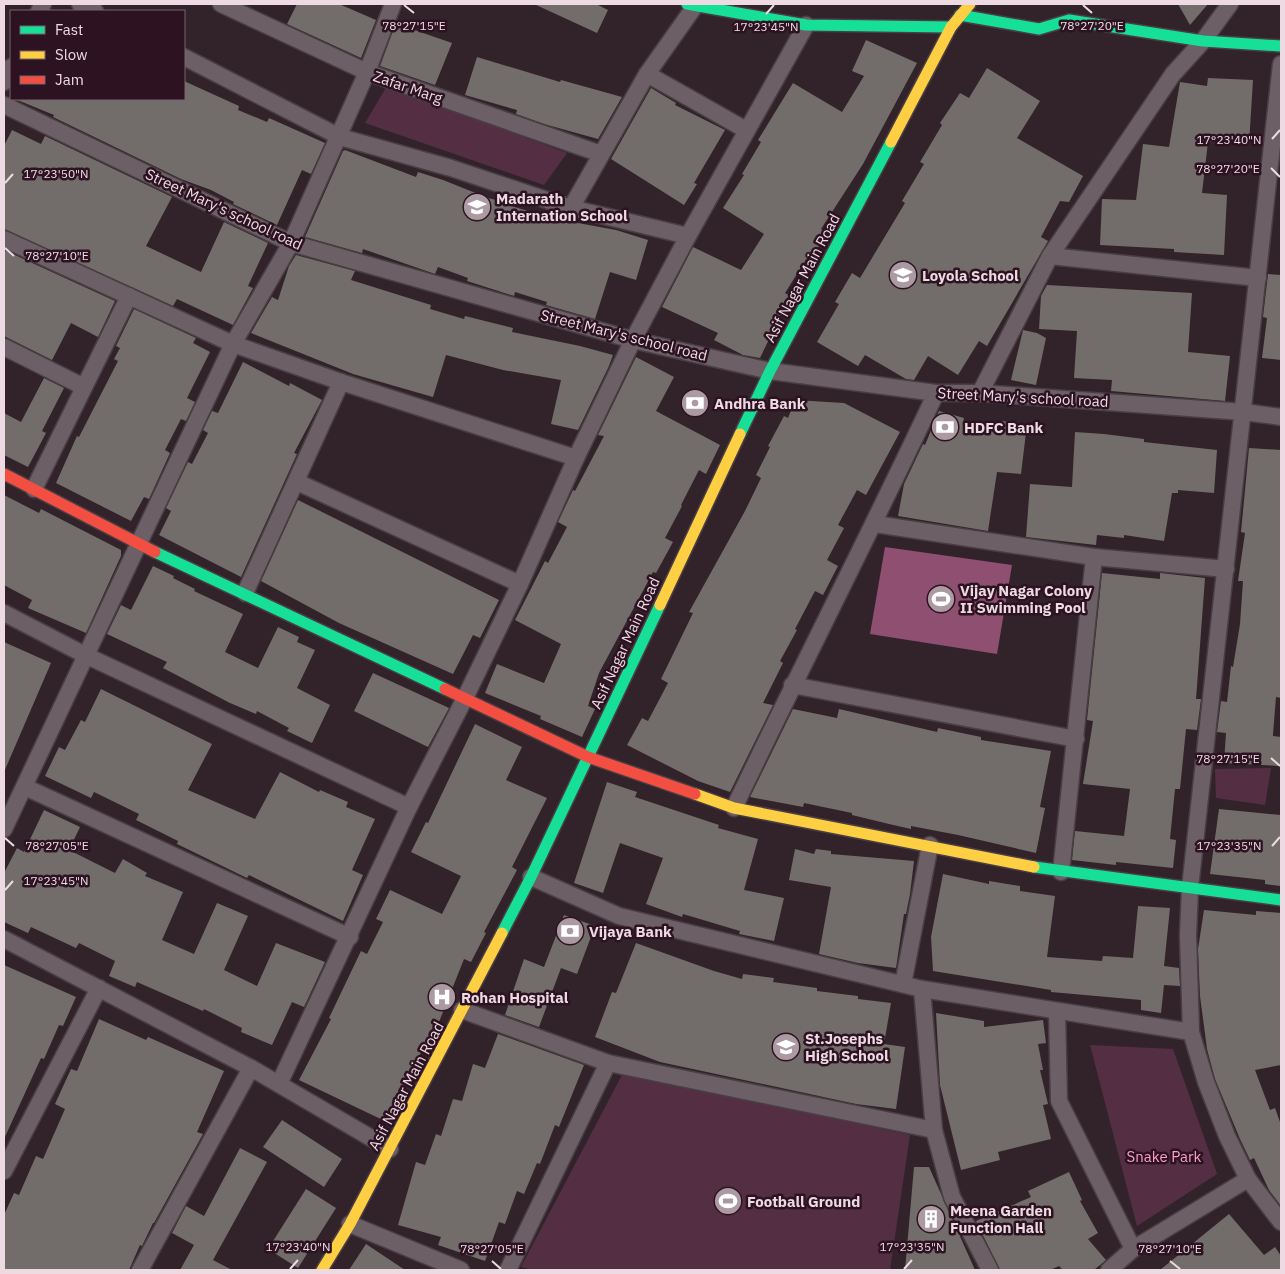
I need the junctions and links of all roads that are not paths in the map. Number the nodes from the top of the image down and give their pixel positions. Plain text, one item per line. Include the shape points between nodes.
1 (80, 4) edge
2 (221, 4) edge
3 (393, 4) edge
4 (970, 4) edge
5 (1230, 4) edge
6 (691, 5) edge
7 (1060, 9) dead end
8 (93, 10) edge
9 (960, 15) junction
10 (1069, 20) junction
11 (806, 25) junction
12 (951, 27) junction
13 (1202, 41) junction
14 (1281, 46) edge
15 (185, 58) edge
16 (1281, 64) edge
17 (10, 68) edge
18 (367, 72) junction
19 (647, 74) junction
20 (4, 82) edge
21 (4, 105) edge
22 (746, 130) junction
23 (340, 137) junction
24 (601, 154) junction
25 (571, 208) junction
26 (688, 236) junction
27 (4, 239) edge
28 (291, 243) junction
29 (1050, 256) junction
30 (1258, 278) junction
31 (129, 296) junction
32 (633, 340) junction
33 (233, 344) junction
34 (4, 347) edge
35 (770, 371) junction
36 (341, 382) junction
37 (84, 387) junction
38 (936, 393) junction
39 (980, 393) junction
40 (1244, 412) junction
41 (1281, 417) edge
42 (576, 458) junction
43 (4, 474) edge
44 (296, 482) junction
45 (34, 490) junction
46 (875, 524) junction
47 (139, 544) junction
48 (1094, 557) junction
49 (1226, 569) junction
50 (520, 584) junction
51 (246, 593) junction
52 (4, 613) edge
53 (85, 655) junction
54 (792, 685) junction
55 (465, 698) junction
56 (1076, 739) junction
57 (588, 757) junction
58 (25, 787) junction
59 (409, 806) junction
60 (734, 808) junction
61 (4, 829) edge
62 (930, 845) junction
63 (1061, 872) junction
64 (531, 877) junction
65 (1190, 888) junction
66 (1281, 900) edge
67 (4, 938) edge
68 (350, 938) junction
69 (903, 984) junction
70 (99, 988) junction
71 (922, 989) junction
72 (462, 1010) junction
73 (1057, 1011) junction
74 (1192, 1032) junction
75 (608, 1063) junction
76 (251, 1068) junction
77 (279, 1084) junction
78 (934, 1130) junction
79 (390, 1149) junction
80 (4, 1171) edge
81 (1248, 1179) junction
82 (1281, 1222) edge
83 (350, 1224) junction
84 (1133, 1249) junction
85 (140, 1270) edge
86 (322, 1270) edge
87 (461, 1270) edge
88 (508, 1270) edge
89 (990, 1270) edge
90 (1109, 1270) edge

1 - 8 street
2 - 18 street, Zafar Marg
3 - 18 street
4 - 9 street, Asif Nagar Main Road
5 - 13 street
6 - 11 street
6 - 19 street
7 - 10 street
9 - 10 street via 1038,29
9 - 12 street, Asif Nagar Main Road
10 - 13 street
11 - 12 street
11 - 22 street
12 - 35 street, Asif Nagar Main Road
13 - 14 street
13 - 29 street via 1173,74
15 - 23 street
16 - 30 street
17 - 20 street
18 - 23 street
18 - 24 street, Zafar Marg
19 - 22 street
19 - 24 street
21 - 28 street, Street Mary's school road
22 - 26 street
23 - 25 street via 451,168
23 - 28 street
24 - 25 street
25 - 26 street
26 - 32 street
27 - 31 street
28 - 32 street, Street Mary's school road
28 - 33 street
29 - 30 street
29 - 39 street
30 - 40 street
31 - 33 street
31 - 37 street
32 - 35 street, Street Mary's school road
32 - 42 street
33 - 36 street
33 - 47 street
34 - 37 street
35 - 38 street, Street Mary's school road
35 - 57 street, Asif Nagar Main Road
36 - 42 street
36 - 44 street
37 - 45 street
38 - 39 street, Street Mary's school road
38 - 46 street
39 - 40 street, Street Mary's school road
40 - 41 street, Street Mary's school road
40 - 49 street
42 - 50 street
43 - 45 street
44 - 50 street
44 - 51 street
45 - 47 street
46 - 48 street
46 - 54 street
47 - 51 street
47 - 53 street
48 - 49 street
48 - 56 street
49 - 65 street
50 - 55 street
51 - 55 street
52 - 53 street
53 - 58 street
53 - 59 street
54 - 56 street
54 - 60 street
55 - 57 street
55 - 59 street
56 - 63 street
57 - 60 street
57 - 64 street, Asif Nagar Main Road
58 - 61 street
58 - 68 street
59 - 68 street
60 - 62 street
62 - 63 street
62 - 69 street
63 - 65 street
64 - 69 street via 619,916
64 - 72 street, Asif Nagar Main Road
65 - 66 street
65 - 74 street via 1188,936
67 - 70 street
68 - 77 street
69 - 71 street
70 - 76 street
70 - 80 street
71 - 73 street
71 - 78 street
72 - 75 street
72 - 79 street, Asif Nagar Main Road
73 - 74 street
73 - 84 street via 1059,1101
74 - 81 street via 1223,1127
75 - 78 street
75 - 88 street
76 - 77 street
76 - 85 street
77 - 79 street
78 - 89 street via 952,1197
79 - 83 street, Asif Nagar Main Road
81 - 82 street
81 - 84 street
83 - 86 street, Asif Nagar Main Road
83 - 87 street
84 - 90 street

